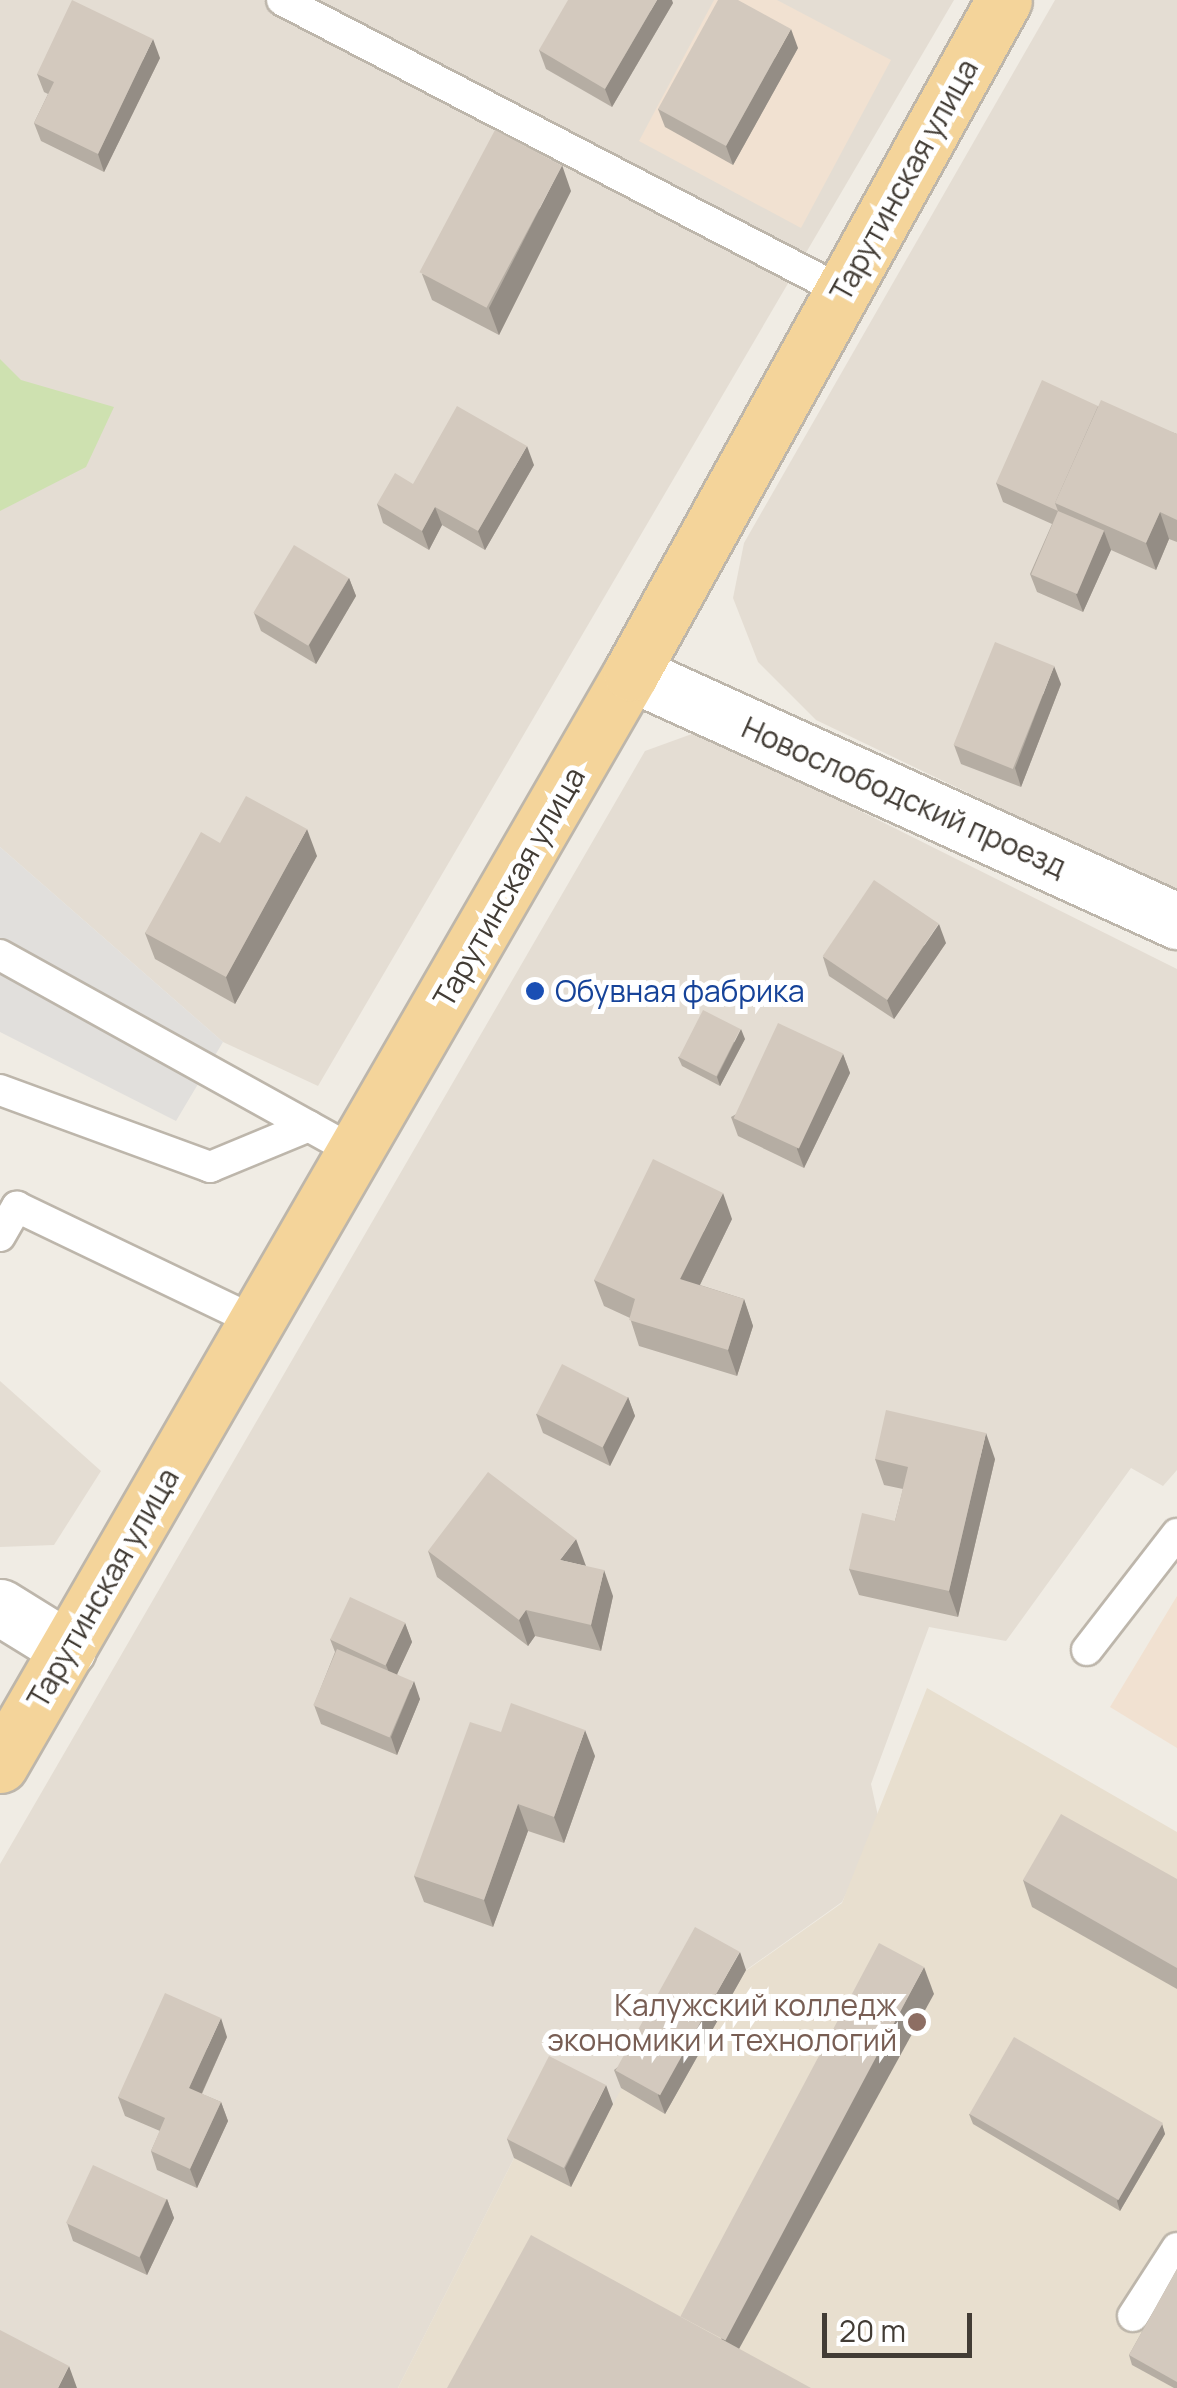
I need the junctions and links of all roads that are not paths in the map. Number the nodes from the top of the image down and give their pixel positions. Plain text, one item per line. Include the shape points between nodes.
1 (282, 0) edge
2 (1004, 0) edge
3 (844, 292) junction
4 (631, 673) junction
5 (1177, 921) edge
6 (0, 954) edge
7 (0, 1090) edge
8 (308, 1126) junction
9 (357, 1153) junction
10 (0, 1236) edge
11 (257, 1322) junction
12 (1177, 1534) edge
13 (0, 1607) edge
14 (68, 1649) junction
15 (1087, 1650) dead end
16 (0, 1766) edge
17 (1177, 2248) edge
18 (1133, 2316) dead end

1 - 3 lane
2 - 3 main road, Тарутинская улица
3 - 4 main road, Тарутинская улица
4 - 5 street, Новослободский проезд
4 - 9 main road, Тарутинская улица
6 - 8 lane
7 - 8 lane via 210,1168
8 - 9 lane
9 - 11 main road, Тарутинская улица
10 - 11 lane via 17,1207
11 - 14 main road, Тарутинская улица
12 - 15 lane
13 - 14 street
14 - 16 main road, Тарутинская улица
17 - 18 lane

